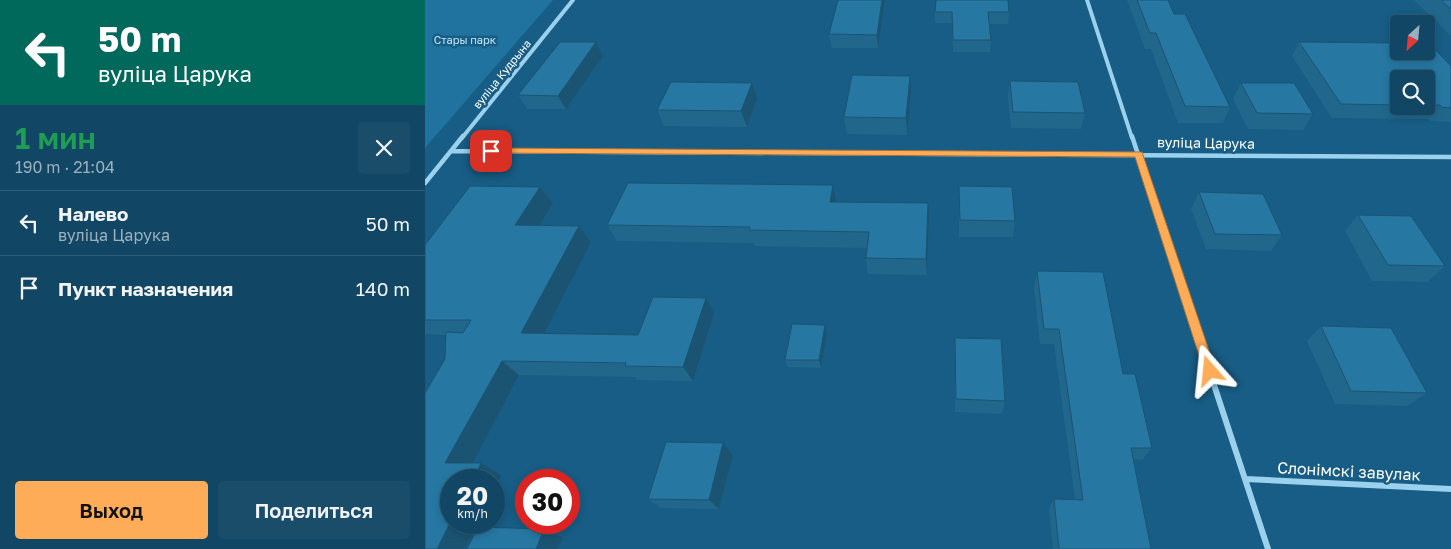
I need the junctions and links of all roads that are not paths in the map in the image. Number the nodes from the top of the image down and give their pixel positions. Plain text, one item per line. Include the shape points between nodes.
1 (573, 0) edge
2 (1087, 0) edge
3 (451, 151) junction
4 (1139, 154) junction
5 (1451, 158) edge
6 (425, 183) edge
7 (1245, 479) junction
8 (1451, 490) edge
9 (1268, 549) edge

1 - 3 street, вуліца Кудрына
2 - 4 street
3 - 4 street, вуліца Царука
3 - 6 street, вуліца Кудрына
4 - 5 street, вуліца Царука
4 - 7 street
7 - 8 street, Слонімскі завулак
7 - 9 street

